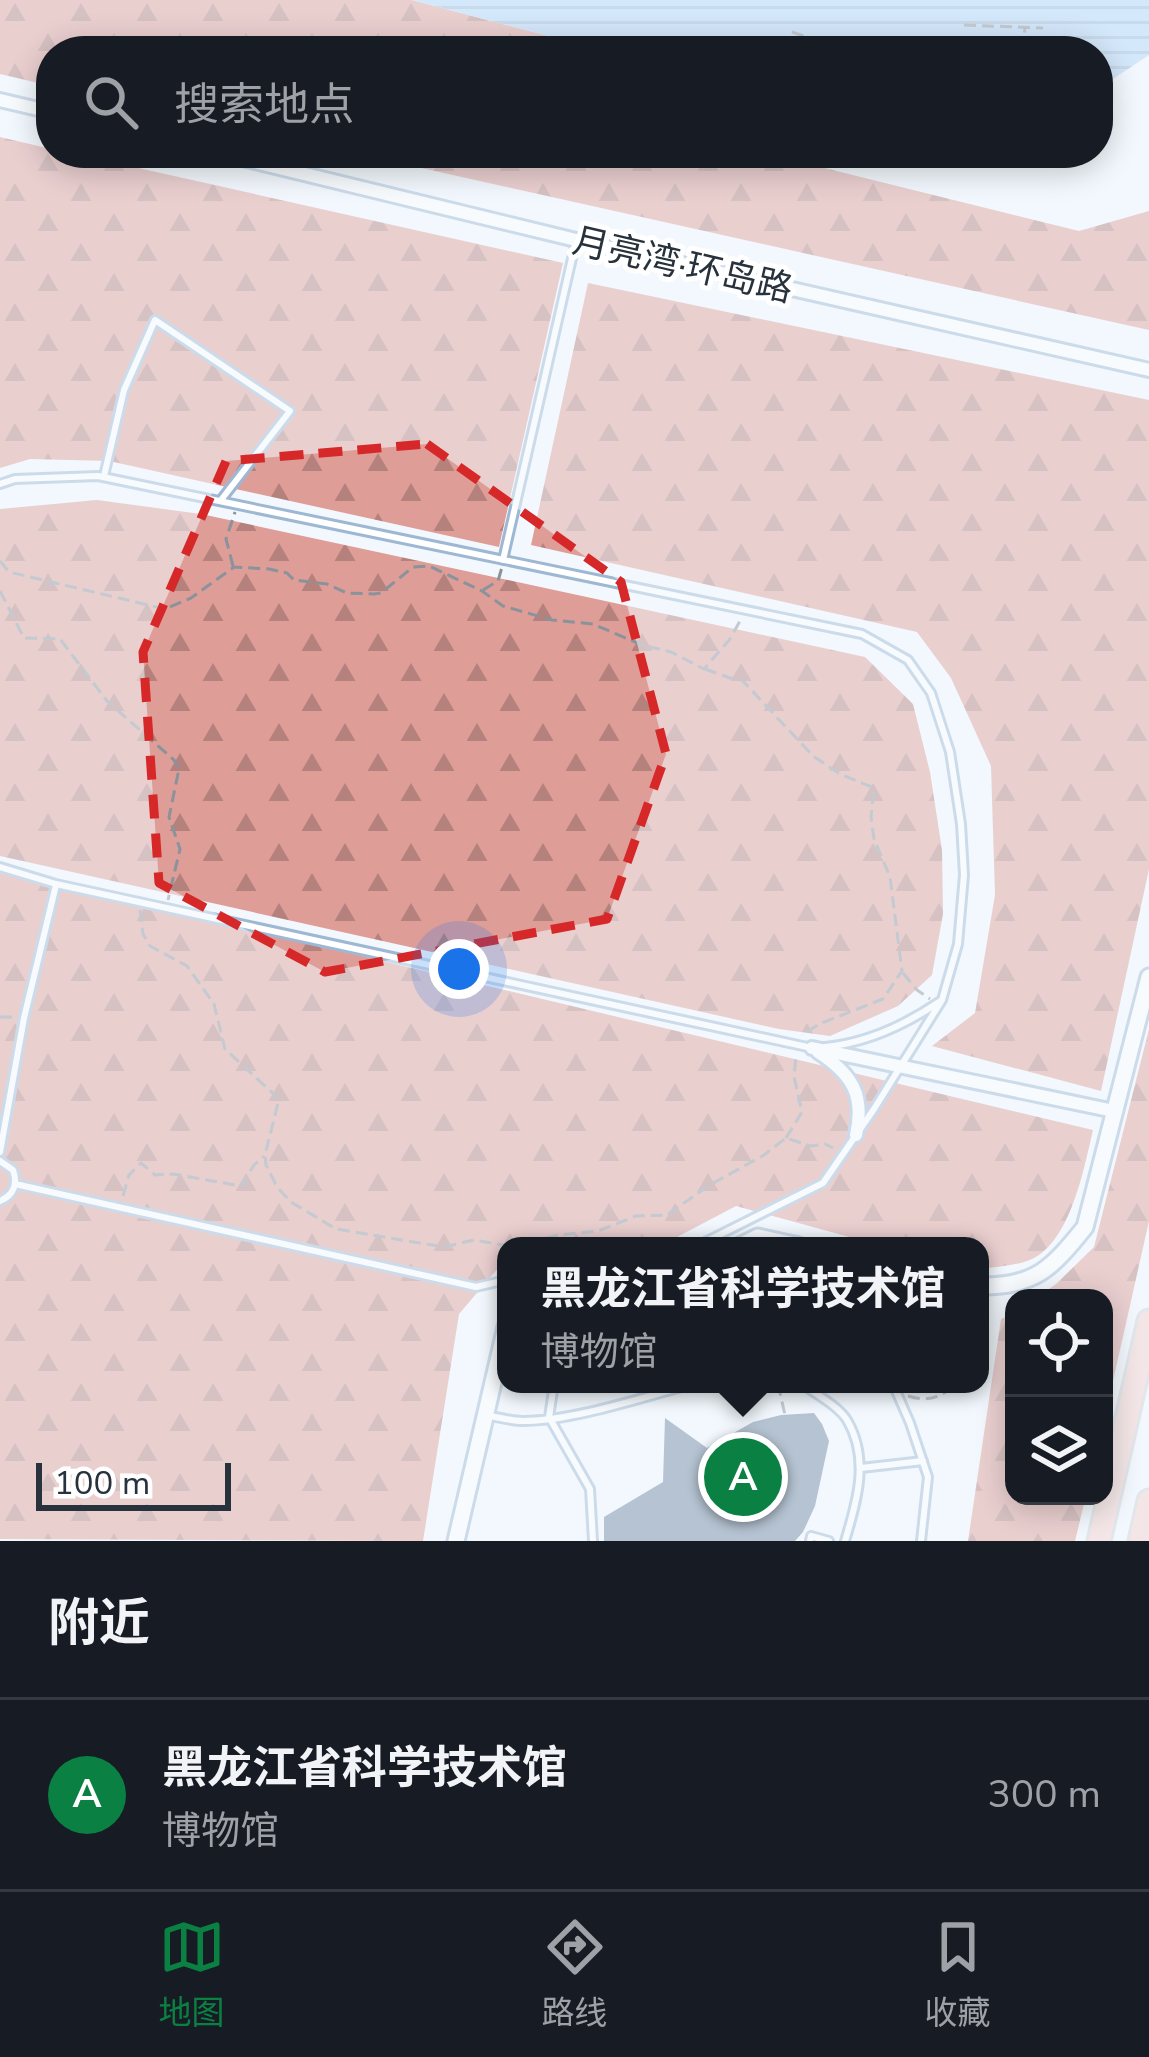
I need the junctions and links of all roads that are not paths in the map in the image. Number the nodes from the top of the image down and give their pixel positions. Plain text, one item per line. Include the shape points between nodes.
1 (0, 100) edge
2 (36, 108) edge
3 (280, 168) edge
4 (576, 240) junction
5 (1149, 370) edge
6 (104, 477) junction
7 (0, 484) edge
8 (221, 500) junction
9 (503, 560) junction
10 (0, 867) edge
11 (56, 884) junction
12 (1149, 977) edge
13 (939, 1002) junction
14 (812, 1048) junction
15 (902, 1065) junction
16 (1114, 1111) junction
17 (856, 1135) junction
18 (0, 1151) edge
19 (0, 1161) edge
20 (15, 1184) junction
21 (0, 1201) edge
22 (715, 1237) edge
23 (497, 1282) edge
24 (989, 1285) edge
25 (1149, 1322) edge
26 (497, 1365) edge
27 (552, 1393) edge
28 (657, 1393) edge
29 (814, 1393) edge
30 (897, 1393) edge
31 (485, 1415) junction
32 (548, 1418) junction
33 (923, 1461) junction
34 (860, 1468) junction
35 (1149, 1501) edge
36 (456, 1541) edge
37 (593, 1541) edge
38 (810, 1541) edge
39 (829, 1541) edge
40 (845, 1541) edge
41 (921, 1541) edge
42 (1099, 1541) edge
43 (1140, 1541) edge

1 - 2 street
3 - 4 street, 月亮湾·环岛路
4 - 5 street, 月亮湾·环岛路
4 - 9 lane
6 - 7 lane
6 - 8 lane
6 - 8 lane via 124,390 155,320 290,411
8 - 9 lane
9 - 13 lane via 862,634 908,660 931,693 961,824 958,944
10 - 11 lane
11 - 14 lane
11 - 18 lane
12 - 16 street
13 - 14 lane via 875,1035
13 - 15 lane
14 - 15 street
14 - 17 street via 858,1095
15 - 16 street
15 - 17 lane
16 - 24 street via 1085,1227 1026,1282
17 - 22 lane via 823,1183
19 - 20 lane
20 - 21 lane
20 - 23 lane via 476,1286
25 - 42 highway
26 - 31 street
27 - 32 lane
28 - 32 lane
29 - 34 lane via 845,1417
30 - 33 lane
31 - 32 lane
31 - 36 street
32 - 37 lane via 590,1489
33 - 34 lane
33 - 41 lane
34 - 40 lane
35 - 43 highway
38 - 39 lane

